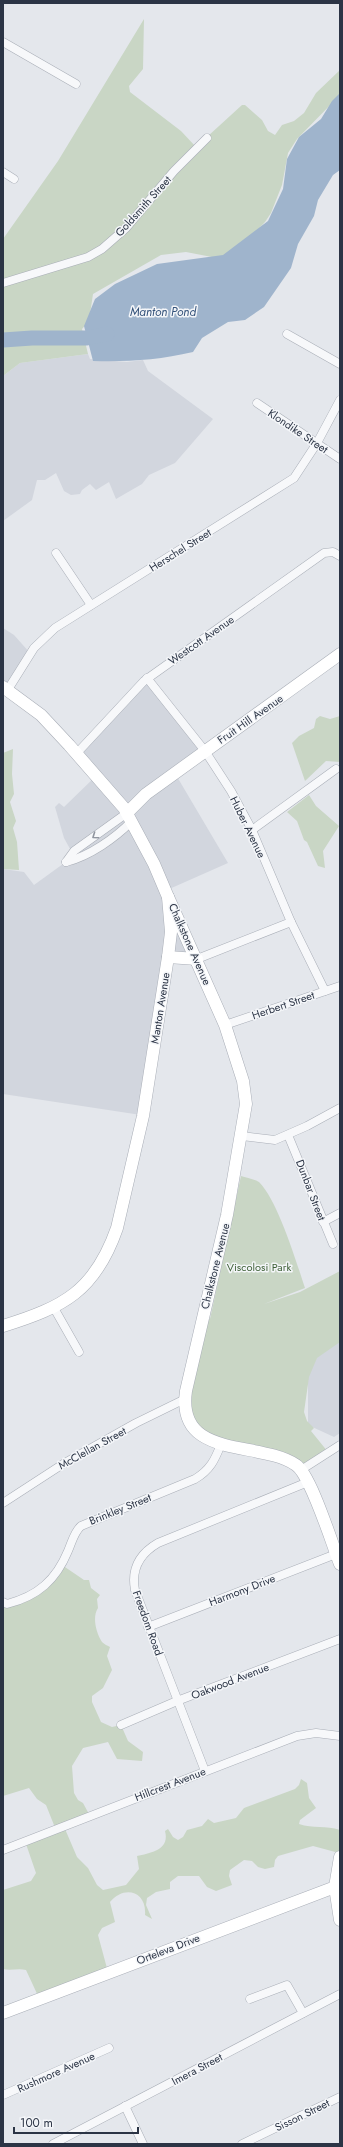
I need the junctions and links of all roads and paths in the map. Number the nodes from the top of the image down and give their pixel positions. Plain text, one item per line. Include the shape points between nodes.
1 (3, 42) edge
2 (76, 84) dead end
3 (207, 138) dead end
4 (3, 172) edge
5 (14, 179) dead end
6 (3, 283) edge
7 (287, 334) dead end
8 (340, 364) edge
9 (340, 400) edge
10 (257, 403) dead end
11 (317, 443) junction
12 (340, 459) edge
13 (56, 552) dead end
14 (340, 556) edge
15 (91, 605) junction
16 (340, 654) edge
17 (147, 678) junction
18 (5, 689) edge
19 (205, 751) junction
20 (77, 753) junction
21 (336, 769) dead end
22 (129, 817) junction
23 (252, 830) junction
24 (168, 897) junction
25 (291, 922) junction
26 (168, 957) junction
27 (197, 959) junction
28 (340, 986) edge
29 (325, 991) junction
30 (225, 1025) junction
31 (340, 1108) edge
32 (288, 1135) junction
33 (242, 1136) junction
34 (340, 1213) edge
35 (323, 1222) junction
36 (333, 1244) dead end
37 (54, 1308) junction
38 (3, 1326) edge
39 (79, 1352) dead end
40 (185, 1399) junction
41 (221, 1444) junction
42 (340, 1444) edge
43 (301, 1470) junction
44 (308, 1482) junction
45 (3, 1503) edge
46 (338, 1559) edge
47 (3, 1602) edge
48 (148, 1627) junction
49 (340, 1639) edge
50 (177, 1701) junction
51 (121, 1725) dead end
52 (340, 1736) edge
53 (205, 1771) junction
54 (3, 1850) edge
55 (340, 1857) edge
56 (334, 1887) junction
57 (340, 1920) edge
58 (340, 1994) edge
59 (250, 1999) dead end
60 (3, 2013) edge
61 (303, 2013) junction
62 (108, 2048) dead end
63 (3, 2095) edge
64 (340, 2097) edge
65 (125, 2106) junction
66 (53, 2144) edge
67 (143, 2144) edge
68 (242, 2144) edge

1 - 2 street
3 - 6 street, Goldsmith Street via 174,171 126,228 102,249 88,257
4 - 5 street
7 - 8 street
9 - 11 street, Herschel Street
10 - 11 street, Klondike Street
11 - 12 street, Klondike Street
11 - 15 street, Herschel Street via 294,478
13 - 15 street
14 - 17 street, Westcott Avenue via 333,552 324,553
15 - 18 street, Herschel Street via 55,628 43,639
16 - 19 main road, Fruit Hill Avenue
17 - 19 street, Huber Avenue
17 - 20 street, Westcott Avenue
18 - 20 main road, Manton Avenue via 41,715
19 - 22 main road, Fruit Hill Avenue via 161,784
19 - 23 street, Huber Avenue
20 - 22 main road, Manton Avenue
21 - 23 street
22 -> 22 street via 74,851 66,862 80,858 123,830
22 - 24 main road, Manton Avenue
23 - 25 street, Huber Avenue
24 - 26 main road, Manton Avenue via 171,932
24 - 27 main road, Chalkstone Avenue
25 - 27 street
25 - 29 street, Huber Avenue
26 - 27 main road
26 - 37 main road, Manton Avenue via 143,1116 118,1228 106,1256 90,1279 72,1297
27 - 30 main road, Chalkstone Avenue
28 - 29 street, Herbert Street
29 - 30 street, Herbert Street
30 - 33 main road, Chalkstone Avenue via 246,1094
31 - 32 street
32 - 33 street via 275,1140
32 - 35 street, Dunbar Street
33 - 40 main road, Chalkstone Avenue via 227,1215
34 - 35 street
35 - 36 street, Dunbar Street
37 - 38 main road, Manton Avenue
37 - 39 street
40 - 41 main road, Chalkstone Avenue via 186,1416 196,1431 203,1437
40 - 45 street, McClellan Street via 63,1464
41 - 43 main road, Chalkstone Avenue via 279,1458
41 - 47 street, Brinkley Street via 213,1463 204,1474 81,1526 76,1531 56,1576 41,1588 7,1604
42 - 43 street
43 - 44 main road, Chalkstone Avenue
44 - 46 main road, Chalkstone Avenue
44 - 48 street, Freedom Road via 187,1531 144,1552 136,1566 133,1579
46 - 48 street, Harmony Drive
48 - 50 street, Freedom Road
49 - 50 street, Oakwood Avenue
50 - 51 street, Oakwood Avenue
50 - 53 street, Freedom Road
52 - 53 street, Hillcrest Avenue via 306,1734
53 - 54 street, Hillcrest Avenue
55 - 56 main road
56 - 57 main road
56 - 60 main road, Orteleva Drive
58 - 61 street, Imera Street
59 - 61 street via 287,1985
61 - 65 street, Imera Street
62 - 63 street, Rushmore Avenue
64 - 68 street, Sisson Street
65 - 66 street, Imera Street
65 - 67 street

